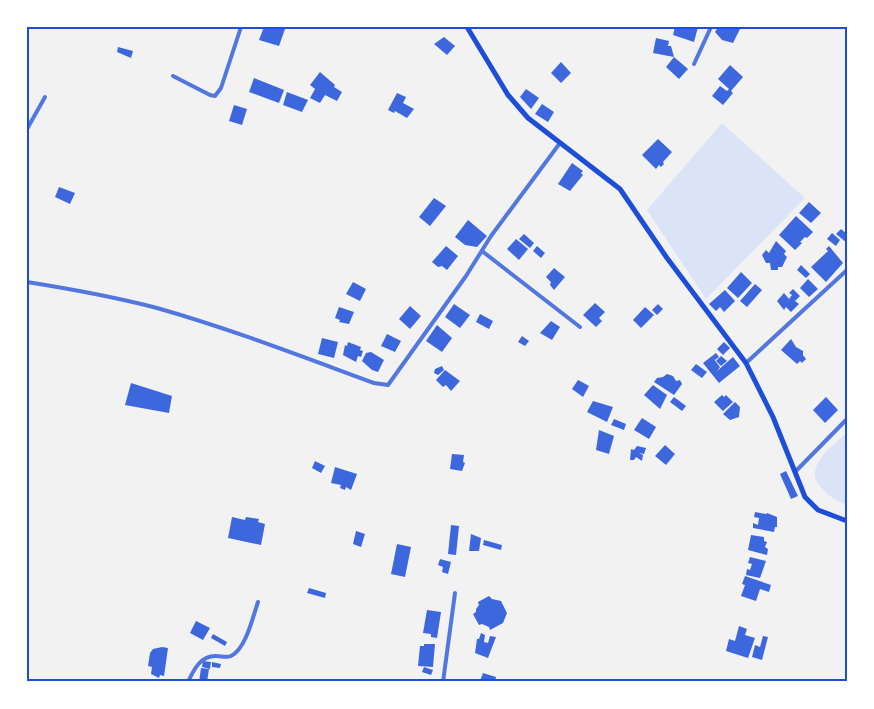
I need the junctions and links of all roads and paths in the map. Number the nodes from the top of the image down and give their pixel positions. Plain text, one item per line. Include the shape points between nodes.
1 (241, 27) edge
2 (467, 27) edge
3 (711, 27) edge
4 (694, 64) dead end
5 (173, 76) dead end
6 (45, 97) dead end
7 (27, 129) edge
8 (561, 142) junction
9 (482, 251) junction
10 (847, 270) edge
11 (27, 282) edge
12 (580, 327) dead end
13 (746, 363) junction
14 (847, 419) edge
15 (795, 472) junction
16 (847, 521) edge
17 (455, 593) dead end
18 (258, 602) dead end
19 (188, 682) edge
20 (443, 682) edge

1 - 5 street via 215,96
2 - 8 main road via 515,105
3 - 4 street
6 - 7 street
8 - 9 street
8 - 13 main road via 620,189
9 - 11 street via 391,383 385,386 157,308
9 - 12 street
10 - 13 street
13 - 15 main road via 764,395
14 - 15 street
15 - 16 main road via 813,506
17 - 20 street
18 - 19 street via 238,650 231,656 208,656 201,660

